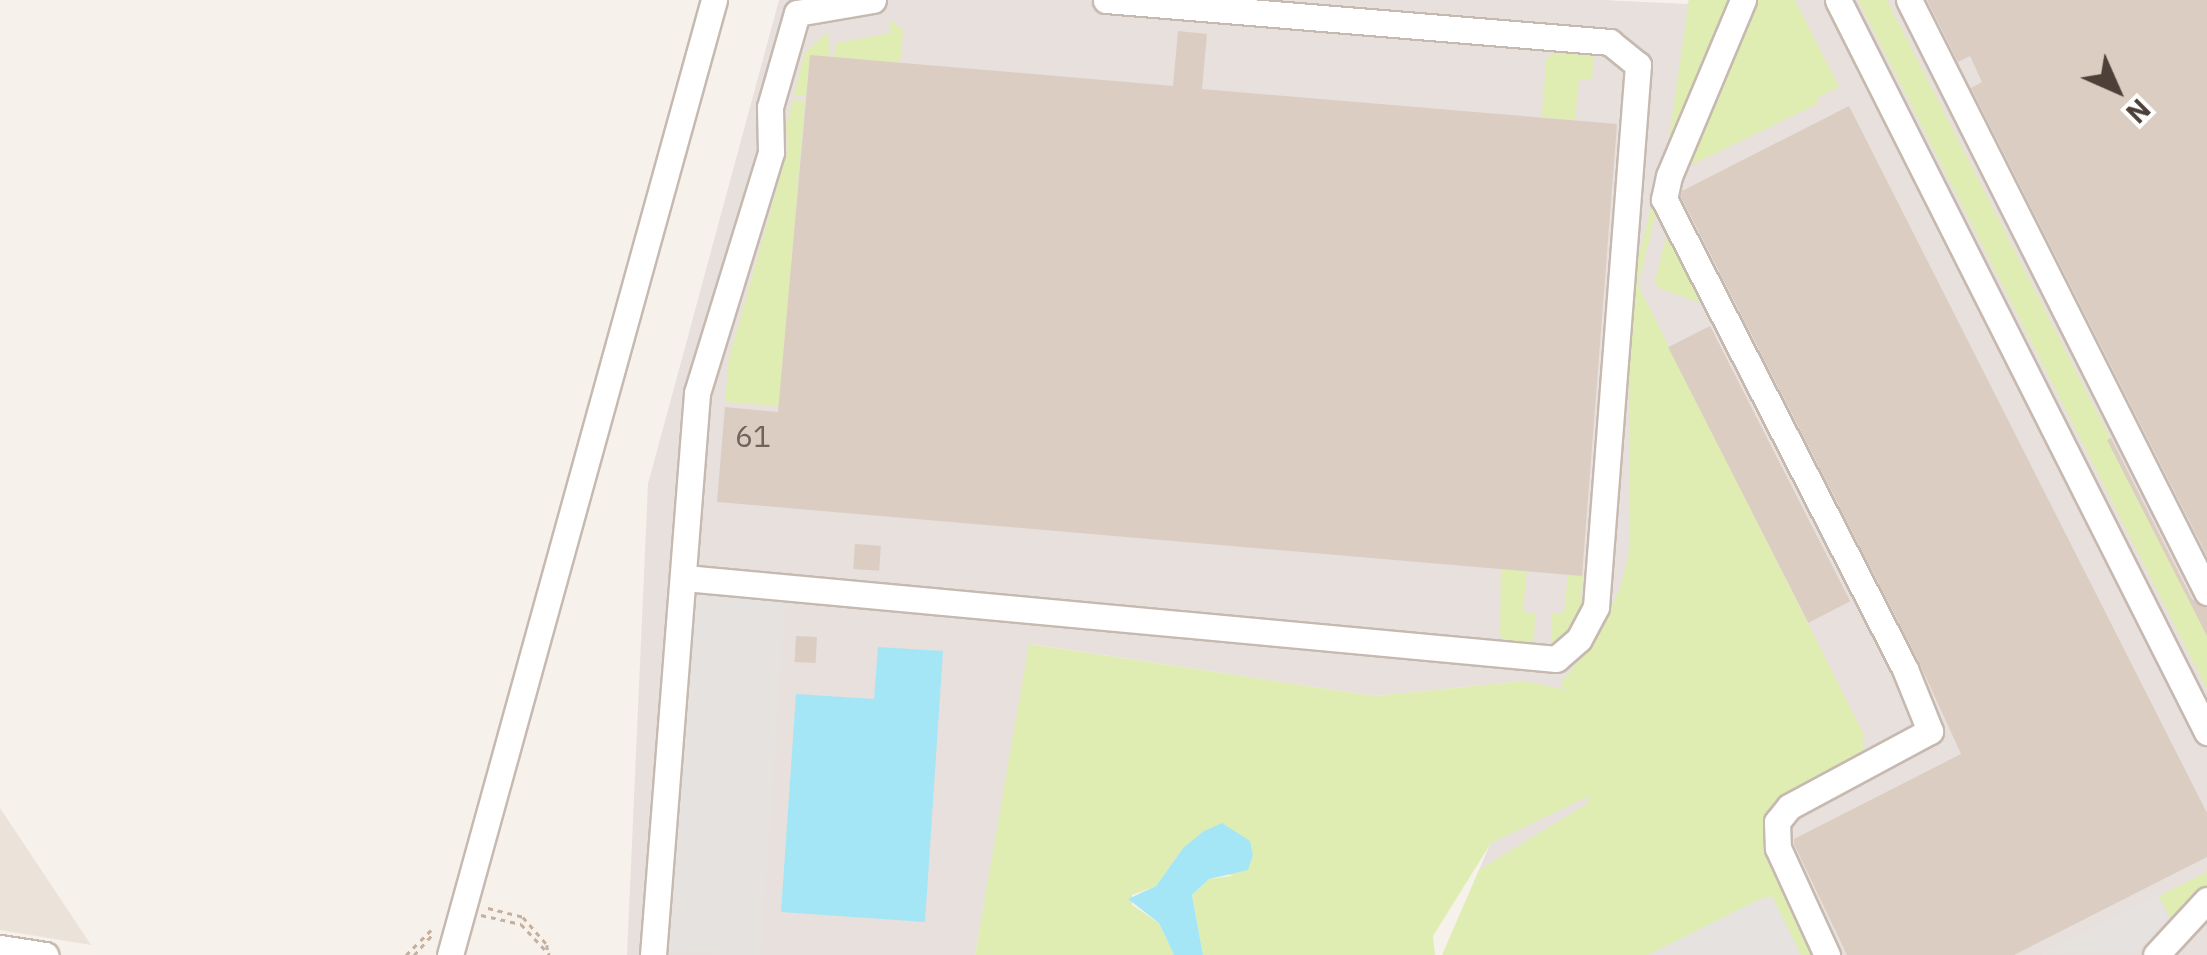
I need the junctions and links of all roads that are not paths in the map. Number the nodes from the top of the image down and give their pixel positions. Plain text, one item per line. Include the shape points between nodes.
1 (714, 0) edge
2 (874, 0) edge
3 (1106, 0) edge
4 (1744, 0) edge
5 (1838, 0) edge
6 (1909, 0) edge
7 (686, 578) junction
8 (2207, 592) edge
9 (2207, 732) edge
10 (2207, 900) edge
11 (0, 948) edge
12 (45, 955) edge
13 (450, 955) edge
14 (652, 955) edge
15 (1827, 955) edge
16 (2156, 955) edge

1 - 13 street
2 - 7 street via 797,13 770,107 771,152 697,393
3 - 7 street via 1610,42 1638,65 1596,607 1580,639 1556,659
4 - 15 street via 1664,198 1905,669 1930,732 1789,807 1777,822 1778,848
5 - 9 street
6 - 8 street
7 - 14 street
10 - 16 street
11 - 12 street

